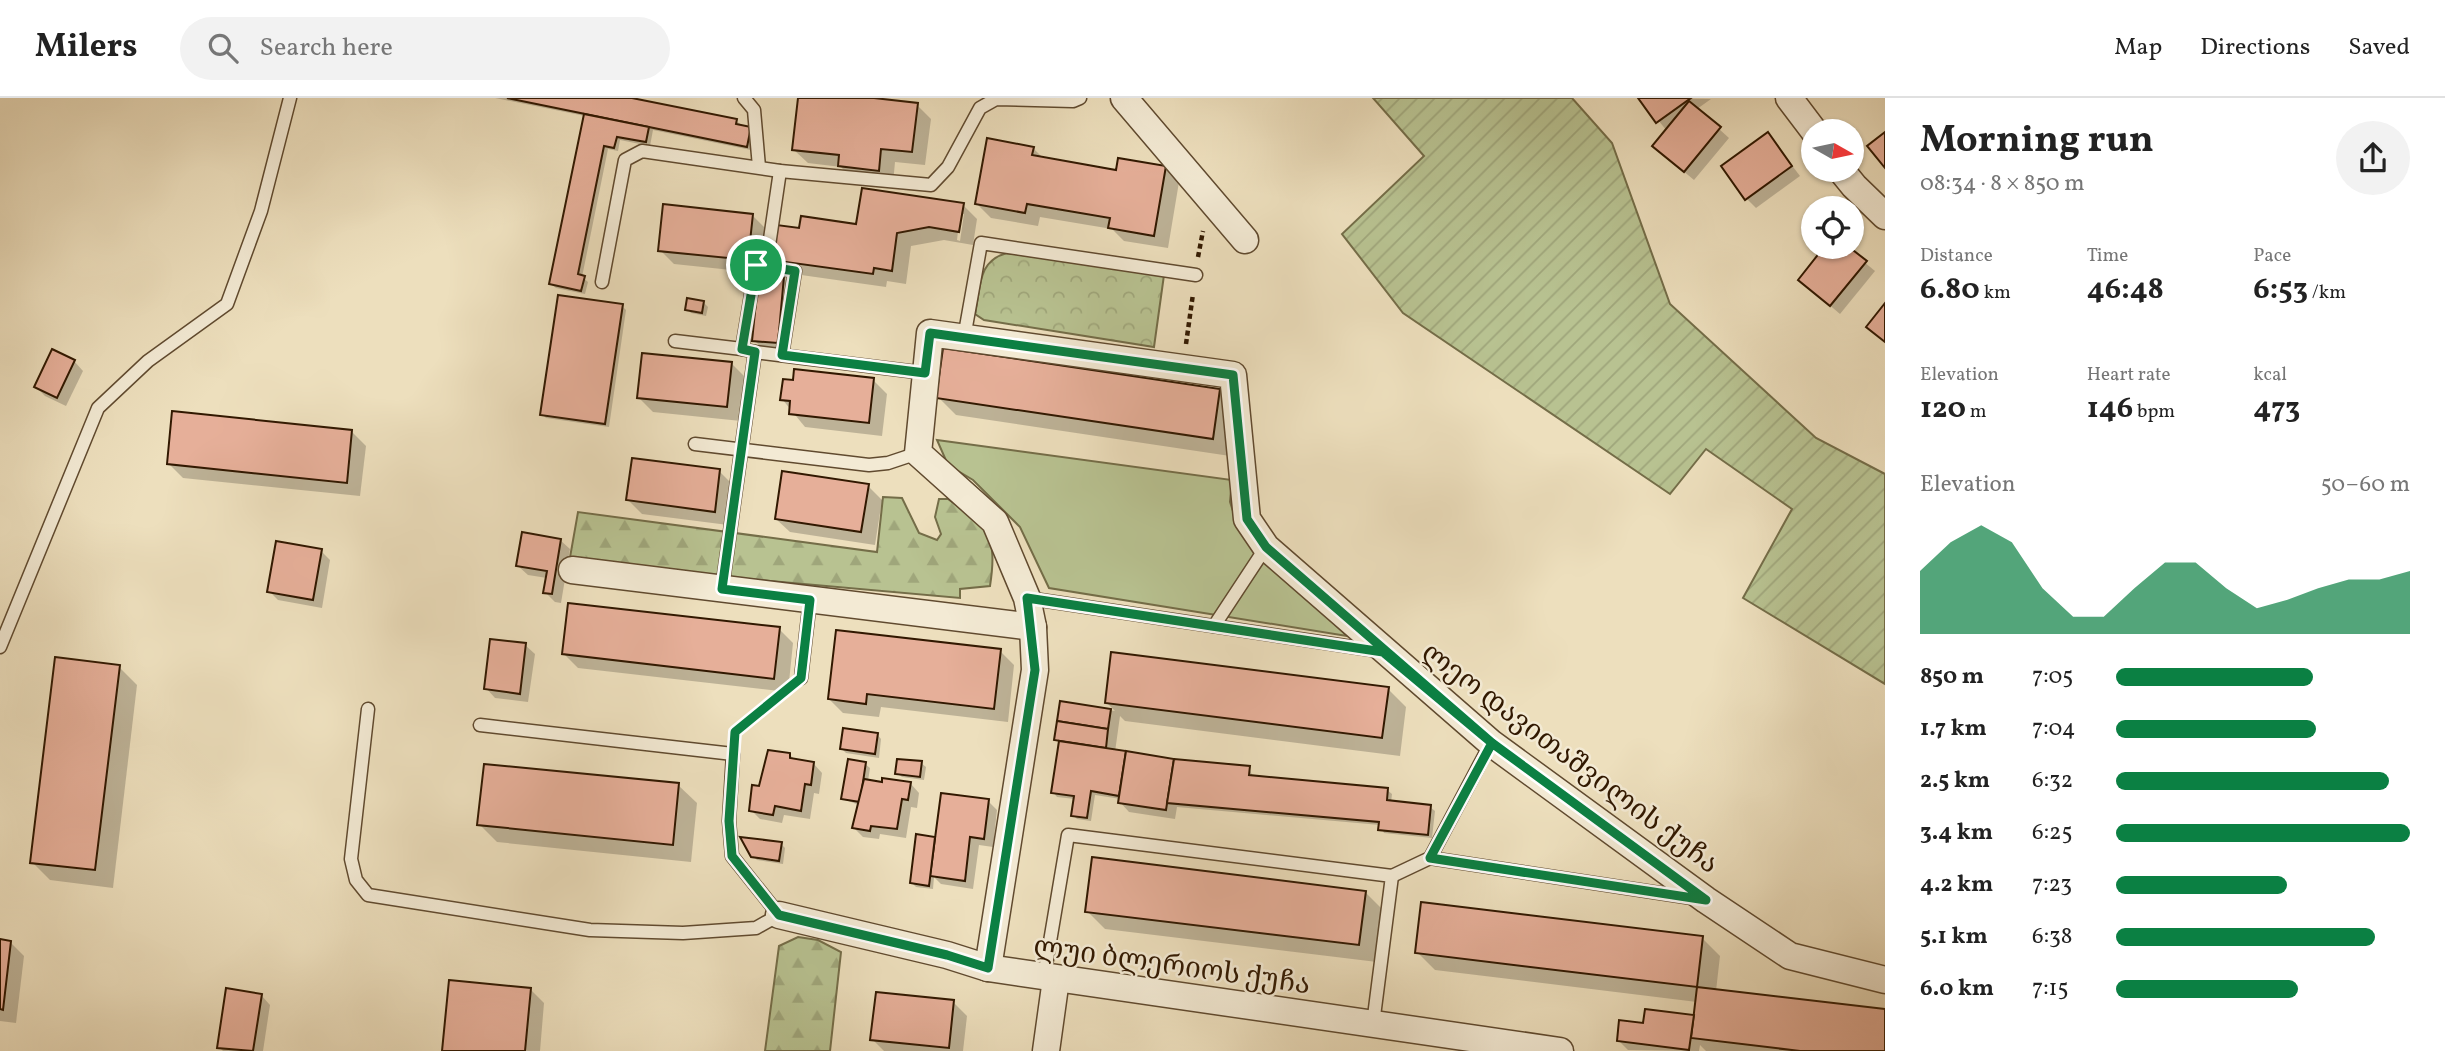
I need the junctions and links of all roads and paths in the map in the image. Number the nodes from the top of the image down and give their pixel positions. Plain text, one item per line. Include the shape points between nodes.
1 (290, 98) edge
2 (744, 98) edge
3 (1080, 98) edge
4 (1125, 98) edge
5 (1789, 98) edge
6 (1805, 119) edge
7 (759, 167) junction
8 (780, 171) junction
9 (1851, 182) edge
10 (1885, 216) edge
11 (1245, 240) dead end
12 (766, 266) junction
13 (1196, 275) dead end
14 (602, 282) dead end
15 (964, 338) junction
16 (676, 341) dead end
17 (749, 351) junction
18 (782, 355) junction
19 (925, 373) junction
20 (695, 444) dead end
21 (742, 450) junction
22 (918, 453) junction
23 (1266, 547) junction
24 (572, 570) dead end
25 (722, 589) junction
26 (1027, 598) junction
27 (810, 600) junction
28 (1214, 626) junction
29 (1033, 627) junction
30 (0, 647) edge
31 (1383, 652) junction
32 (801, 678) joint
33 (368, 709) dead end
34 (480, 726) dead end
35 (1492, 743) junction
36 (733, 754) junction
37 (1430, 858) junction
38 (1392, 876) junction
39 (1706, 900) junction
40 (779, 915) junction
41 (988, 968) junction
42 (1050, 978) junction
43 (1885, 979) edge
44 (1373, 1024) junction
45 (1416, 1041) edge
46 (1046, 1051) edge
47 (1560, 1051) edge

1 - 30 lane via 261,211 227,304 148,361 98,408
2 - 7 lane via 754,110
3 - 8 lane via 996,99 980,108 948,167 931,185
4 - 11 street
5 - 6 street
7 - 8 lane
7 - 14 lane via 642,151 625,160
8 - 12 lane
9 - 10 street
12 - 17 lane via 756,265
12 - 18 lane via 795,271
13 - 15 lane via 981,243
15 - 19 street, ლეო დავითაშვილის ქუჩა via 930,333
15 - 23 street, ლეო დავითაშვილის ქუჩა via 1233,375 1247,519
16 - 17 lane
17 - 18 lane
17 - 21 lane
18 - 19 lane
19 - 22 street
20 - 21 lane
21 - 22 lane via 869,465
21 - 25 lane
22 - 26 street via 995,522
23 - 28 lane
23 - 31 street, ლეო დავითაშვილის ქუჩა
24 - 25 street
25 - 27 street
26 - 28 lane
26 - 29 street
27 - 29 street
27 - 32 lane
28 - 31 lane
29 - 41 street via 1035,670
31 - 35 street, ლეო დავითაშვილის ქუჩა
32 - 36 path via 735,732
33 - 40 lane via 351,859 356,880 368,895 590,930 683,933 756,928
34 - 36 lane
35 - 37 lane
35 - 39 street, ლეო დავითაშვილის ქუჩა
36 - 40 lane via 732,856
37 - 38 lane
37 - 39 lane
38 - 42 lane via 1068,835
38 - 44 lane
39 - 43 street, ლეო დავითაშვილის ქუჩა via 1790,956
40 - 41 street, ლუი ბლერიოს ქუჩა
41 - 42 street, ლუი ბლერიოს ქუჩა
42 - 44 street, ლუი ბლერიოს ქუჩა
42 - 46 street
44 - 45 street, ლუი ბლერიოს ქუჩა
45 - 47 street, ლუი ბლერიოს ქუჩა

